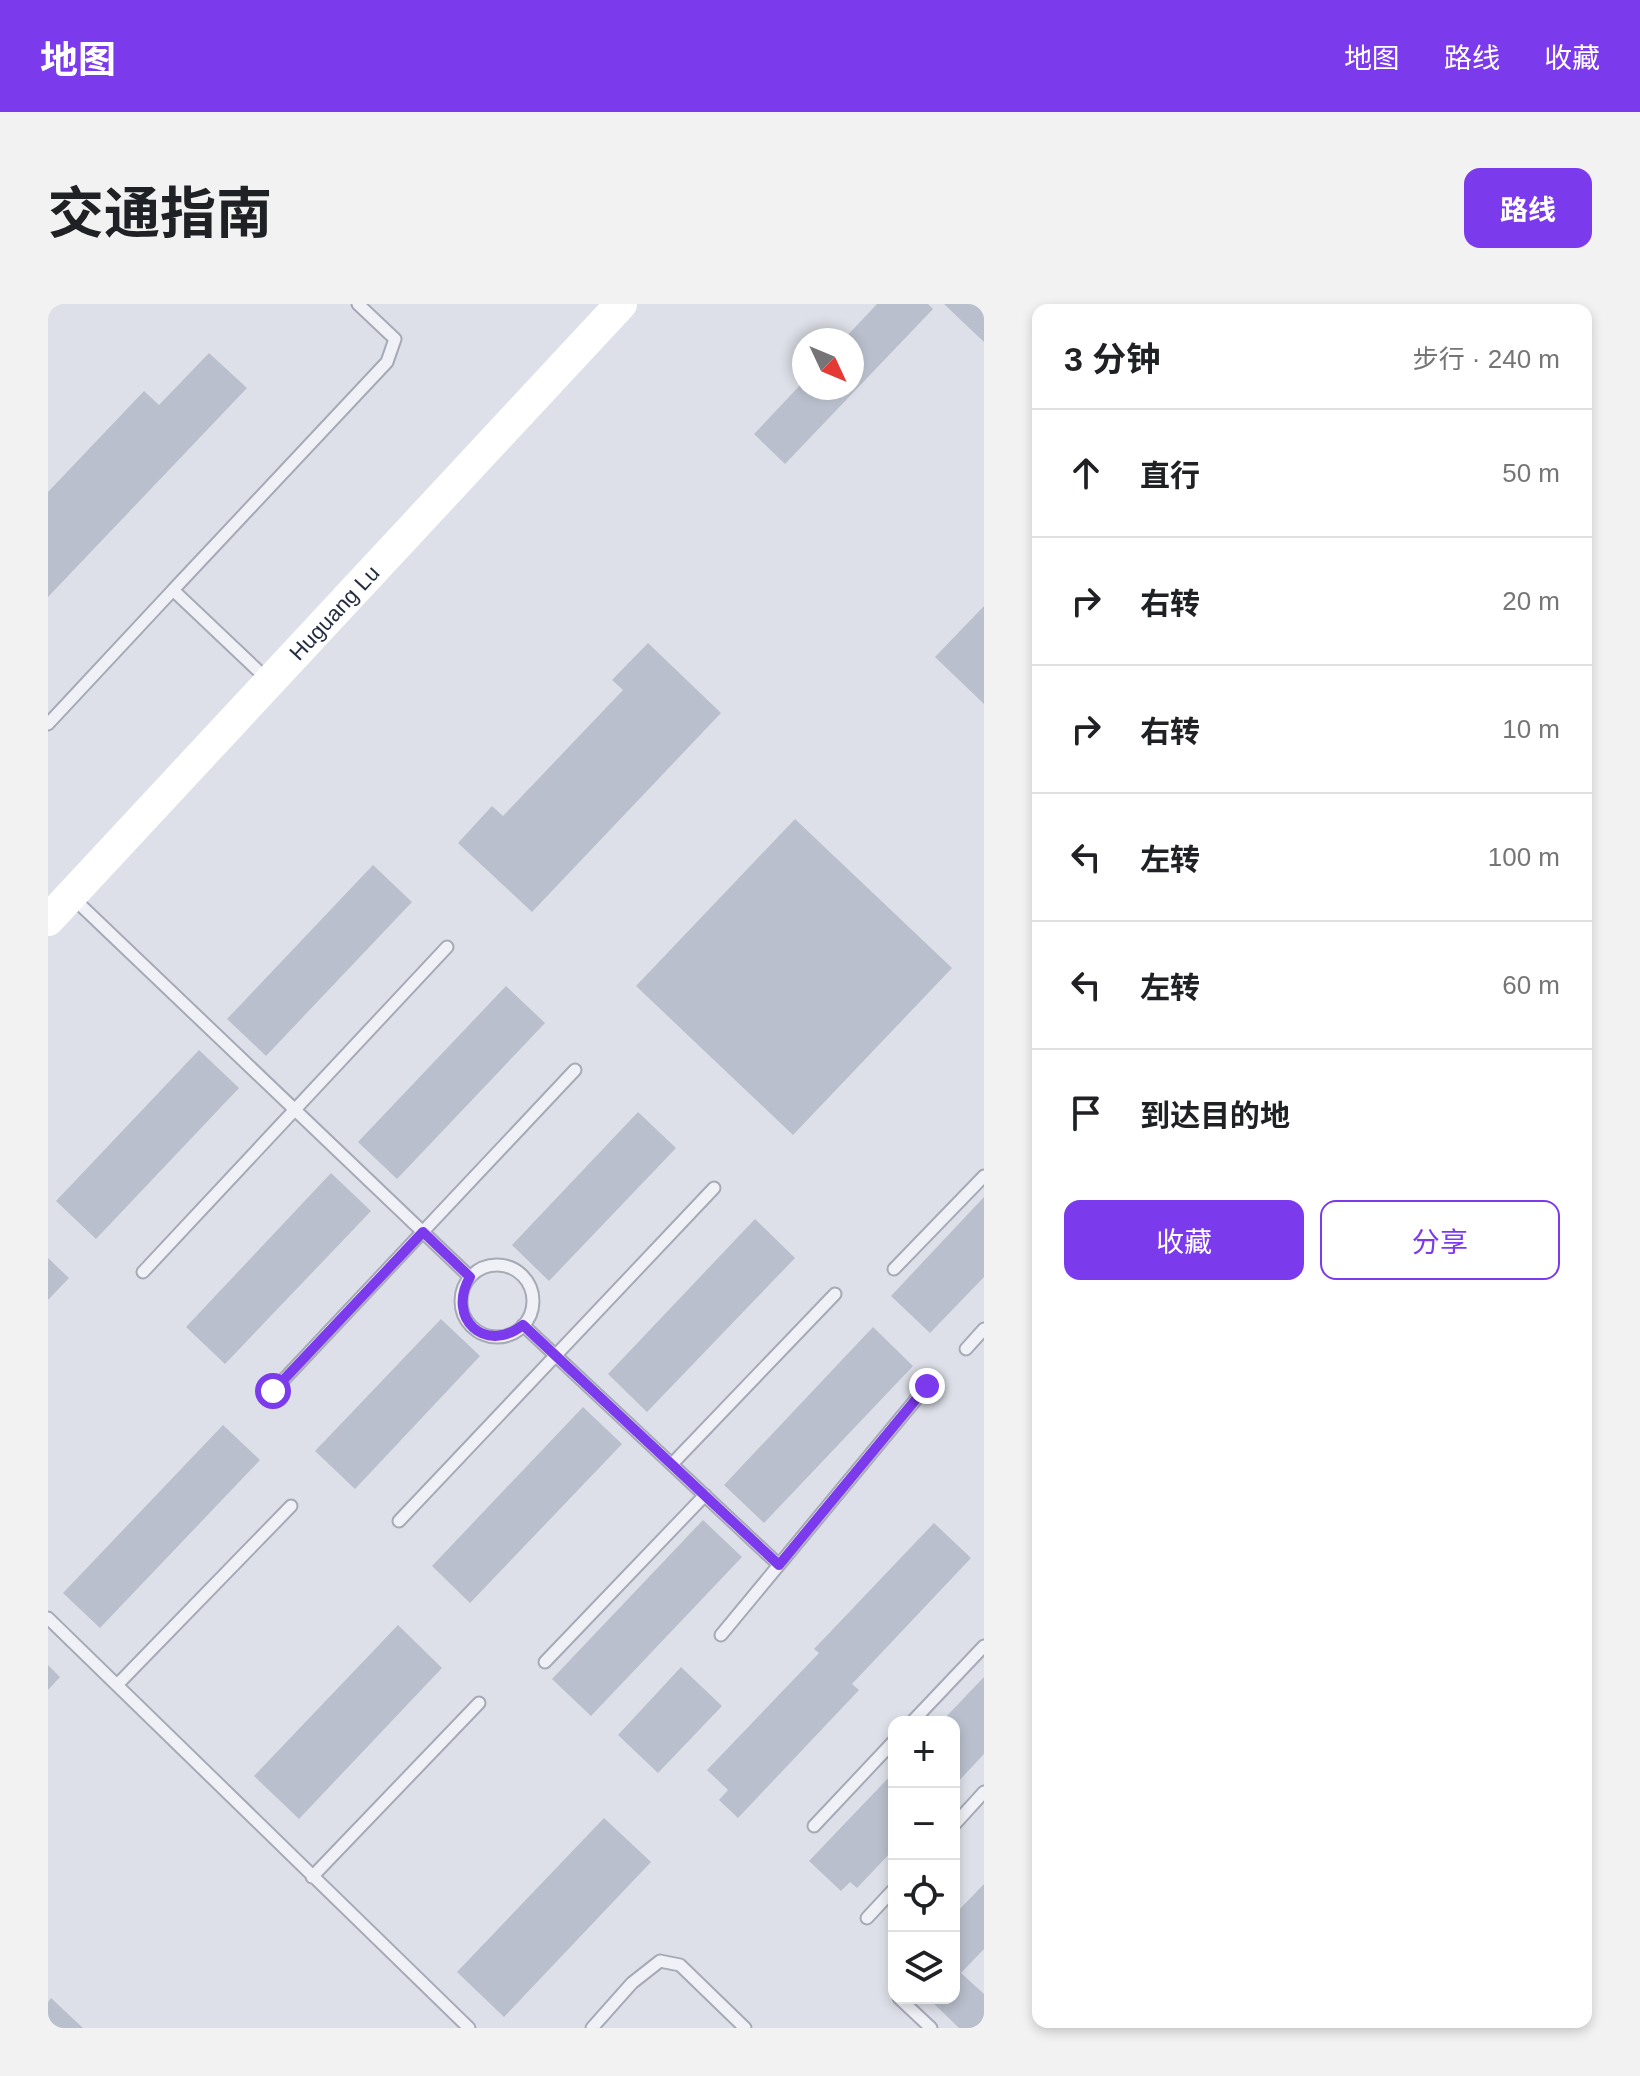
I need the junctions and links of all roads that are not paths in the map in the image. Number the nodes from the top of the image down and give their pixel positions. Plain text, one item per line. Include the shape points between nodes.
1 (358, 304) edge
2 (621, 304) edge
3 (173, 590) junction
4 (270, 681) junction
5 (48, 724) edge
6 (71, 896) junction
7 (48, 920) edge
8 (447, 947) dead end
9 (575, 1070) dead end
10 (295, 1110) junction
11 (984, 1176) edge
12 (714, 1188) dead end
13 (423, 1232) junction
14 (894, 1269) dead end
15 (143, 1272) dead end
16 (470, 1277) junction
17 (835, 1294) dead end
18 (523, 1325) junction
19 (984, 1329) edge
20 (966, 1349) dead end
21 (556, 1356) junction
22 (927, 1386) dead end
23 (273, 1391) dead end
24 (672, 1464) junction
25 (705, 1495) junction
26 (291, 1506) dead end
27 (399, 1521) dead end
28 (779, 1565) junction
29 (48, 1618) edge
30 (721, 1635) dead end
31 (984, 1646) edge
32 (545, 1662) dead end
33 (117, 1685) junction
34 (479, 1703) dead end
35 (918, 1716) edge
36 (888, 1747) edge
37 (984, 1792) edge
38 (960, 1818) edge
39 (814, 1826) dead end
40 (312, 1877) junction
41 (888, 1895) edge
42 (867, 1918) dead end
43 (905, 2004) edge
44 (469, 2028) edge
45 (592, 2028) edge
46 (745, 2028) edge
47 (931, 2028) edge

1 - 3 lane via 395,339 387,362
2 - 4 street, Huguang Lu
3 - 4 lane
3 - 5 lane
4 - 6 street, Huguang Lu
6 - 7 street, Huguang Lu
6 - 10 lane
8 - 10 lane
9 - 13 lane
10 - 13 lane
10 - 15 lane
11 - 14 lane
12 - 21 lane
13 - 16 lane
13 - 23 lane
16 - 18 lane via 461,1301 471,1326 502,1337
16 - 18 lane via 494,1265 518,1271 532,1292 530,1316
17 - 24 lane
18 - 21 lane
19 - 20 lane
21 - 24 lane
21 - 27 lane
22 - 28 lane
24 - 25 lane
25 - 28 lane
25 - 32 lane
26 - 33 lane
28 - 30 lane
29 - 33 lane
31 - 35 lane
33 - 40 lane
34 - 40 lane
36 - 39 lane
37 - 38 lane
40 - 44 lane
41 - 42 lane
43 - 47 lane
45 - 46 lane via 660,1961 680,1965

